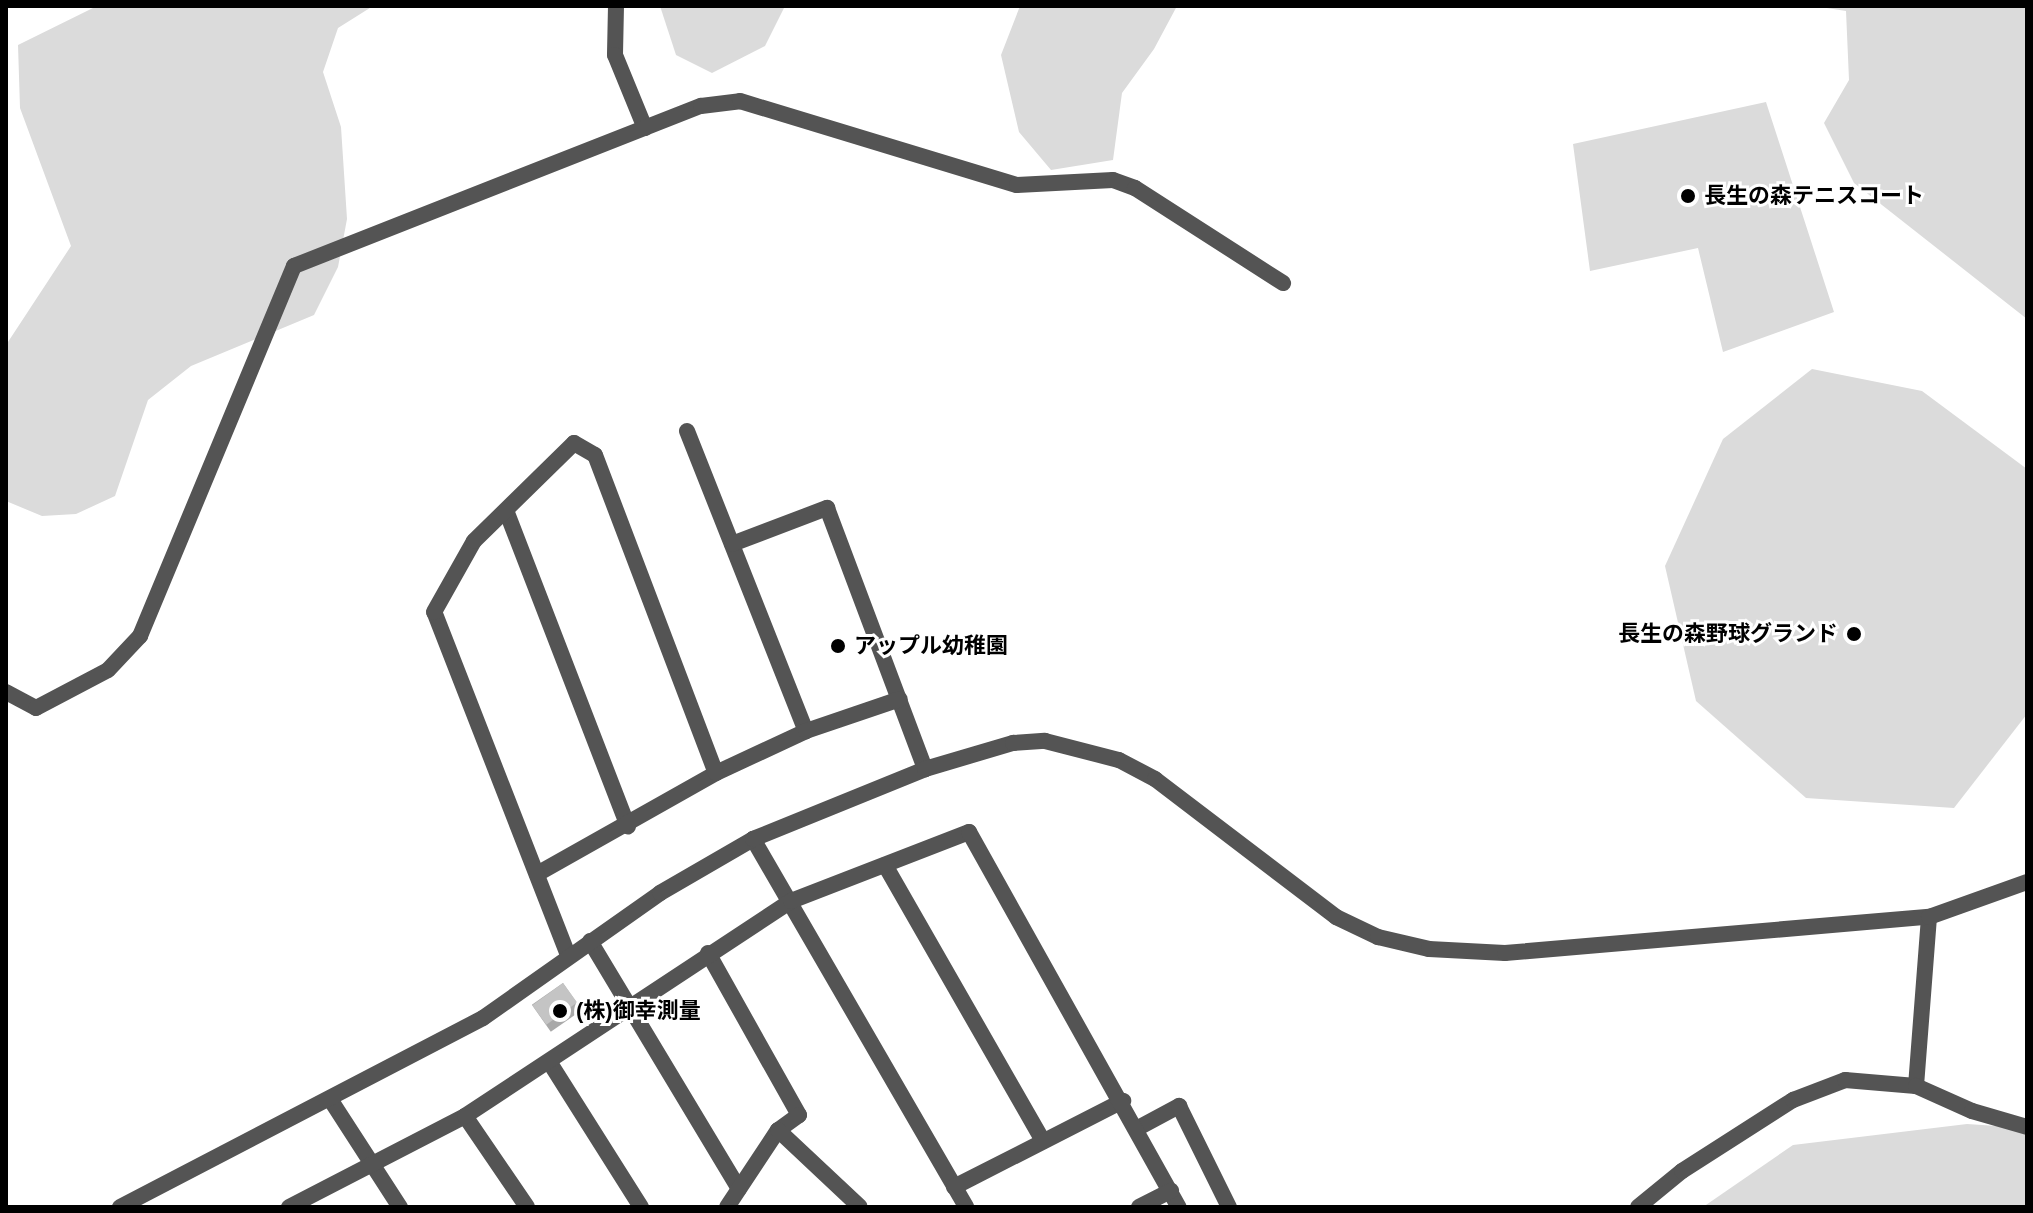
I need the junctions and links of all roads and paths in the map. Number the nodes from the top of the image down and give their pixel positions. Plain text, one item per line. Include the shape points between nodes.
1 (616, 6) edge
2 (645, 128) junction
3 (1283, 283) dead end
4 (687, 431) dead end
5 (507, 513) junction
6 (732, 544) junction
7 (6, 692) edge
8 (900, 699) junction
9 (806, 731) junction
10 (925, 769) junction
11 (716, 773) junction
12 (628, 826) junction
13 (753, 839) junction
14 (885, 865) junction
15 (537, 874) junction
16 (2027, 882) edge
17 (791, 901) junction
18 (1929, 917) junction
19 (590, 941) junction
20 (708, 953) junction
21 (568, 955) junction
22 (627, 1009) junction
23 (550, 1063) junction
24 (1916, 1086) junction
25 (330, 1099) junction
26 (1123, 1101) junction
27 (465, 1116) junction
28 (2027, 1127) edge
29 (1138, 1128) junction
30 (778, 1130) junction
31 (1043, 1141) junction
32 (374, 1165) junction
33 (954, 1187) junction
34 (739, 1189) junction
35 (1171, 1191) junction
36 (120, 1207) edge
37 (289, 1207) edge
38 (400, 1207) edge
39 (527, 1207) edge
40 (641, 1207) edge
41 (727, 1207) edge
42 (860, 1207) edge
43 (966, 1207) edge
44 (1139, 1207) edge
45 (1179, 1207) edge
46 (1229, 1207) edge
47 (1638, 1207) edge

1 - 2 street via 615,55
2 - 3 street via 701,106 740,101 1017,185 1113,180 1135,188
2 - 7 street via 294,266 140,636 108,670 36,708
4 - 6 street
5 - 11 street via 574,443 595,455
5 - 12 street
5 - 15 street via 474,541 434,612
6 - 8 street via 827,508
6 - 9 street
8 - 9 street
8 - 10 street
9 - 11 street
10 - 13 street
10 - 18 street via 987,748 1045,741 1119,760 1155,779 1336,917 1378,937 1429,949 1505,953
11 - 12 street
12 - 15 street
13 - 17 street
13 - 19 street
14 - 17 street
14 - 26 street via 969,832
14 - 31 street
15 - 21 street
16 - 18 street
17 - 20 street
17 - 33 street
18 - 24 street
19 - 21 street
19 - 22 street
20 - 22 street
20 - 30 street via 799,1115
21 - 25 street via 483,1018
22 - 23 street
22 - 34 street
23 - 27 street
23 - 40 street
24 - 28 street via 1972,1111
24 - 47 street via 1845,1080 1793,1100 1682,1171
25 - 32 street
25 - 36 street
26 - 29 street
26 - 31 street
27 - 32 street
27 - 39 street
29 - 35 street
29 - 46 street via 1179,1106
30 - 34 street
30 - 42 street
31 - 33 street
32 - 37 street
32 - 38 street
33 - 43 street
34 - 41 street
35 - 44 street
35 - 45 street

